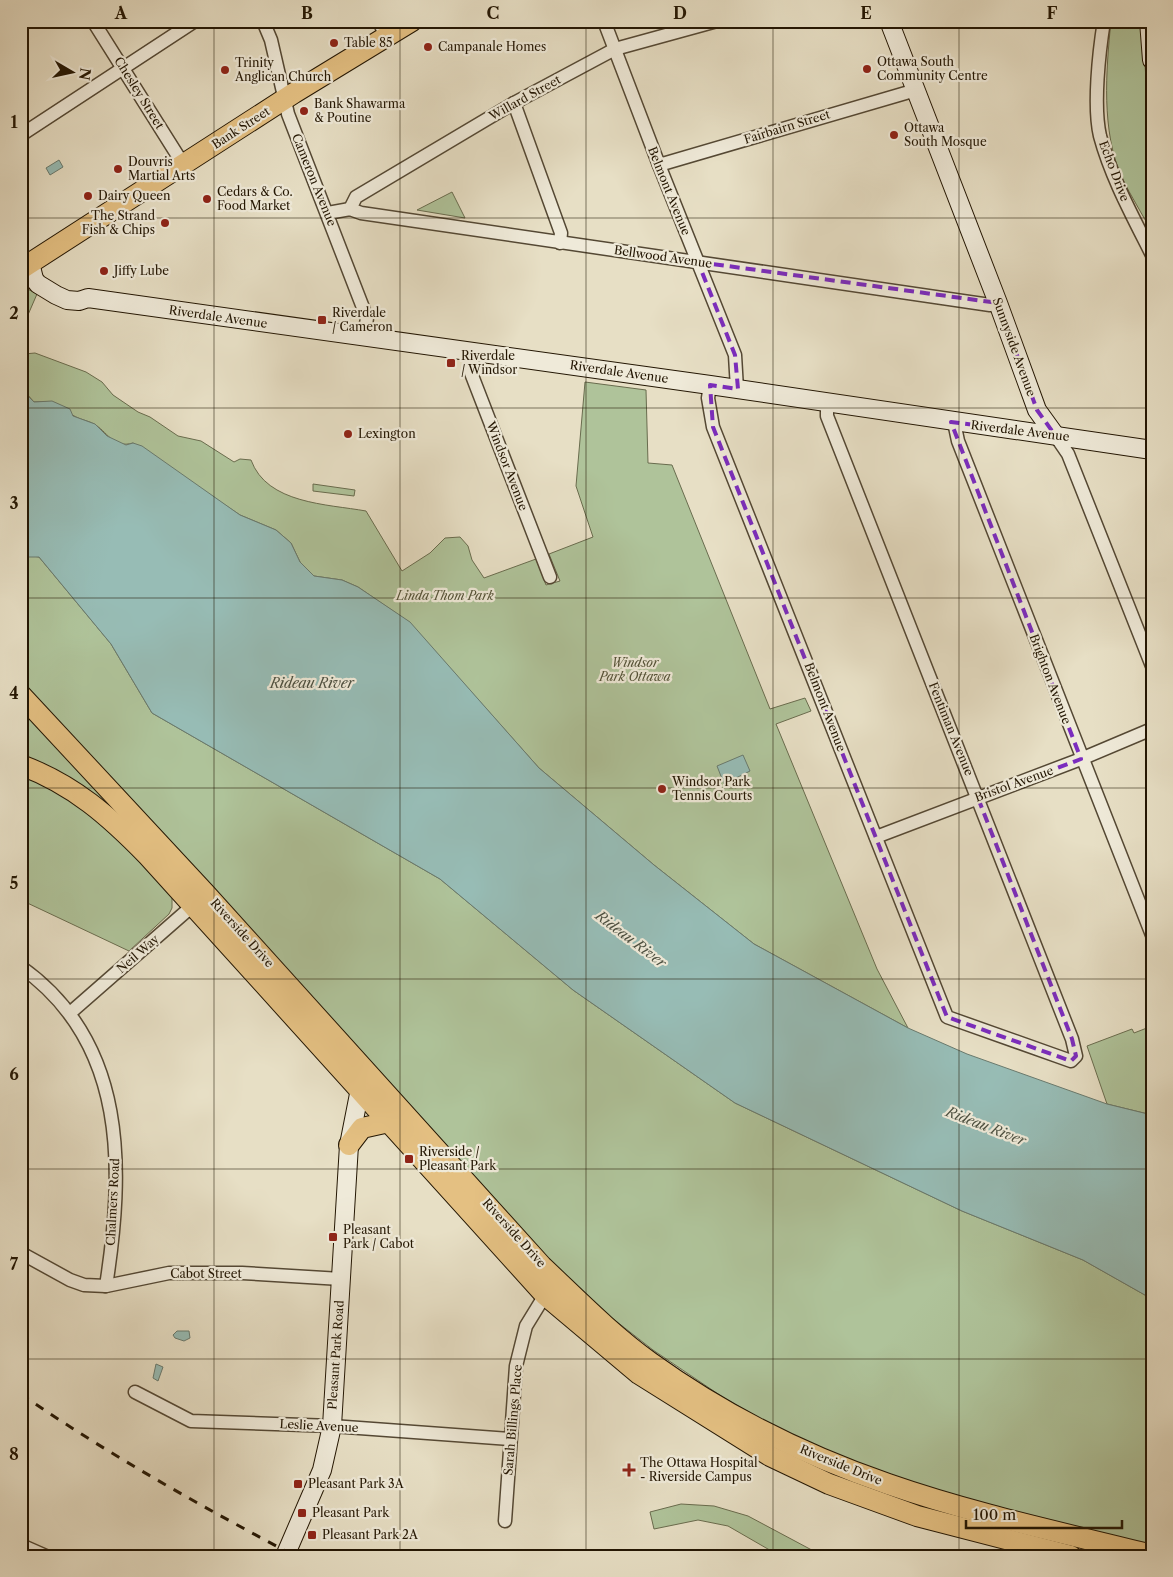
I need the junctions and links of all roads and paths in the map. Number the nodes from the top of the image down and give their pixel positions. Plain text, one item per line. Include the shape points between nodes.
1 (93, 21) edge
2 (195, 21) edge
3 (263, 21) edge
4 (412, 21) edge
5 (604, 21) edge
6 (717, 21) edge
7 (889, 21) edge
8 (1104, 21) edge
9 (1149, 21) edge
10 (383, 29) edge
11 (615, 49) junction
12 (1152, 60) edge
13 (124, 69) junction
14 (916, 90) junction
15 (284, 99) junction
16 (514, 103) junction
17 (21, 134) edge
18 (183, 164) junction
19 (659, 165) junction
20 (350, 208) junction
21 (328, 213) junction
22 (560, 243) junction
23 (1152, 255) edge
24 (698, 262) junction
25 (26, 266) edge
26 (998, 303) junction
27 (364, 337) junction
28 (470, 353) junction
29 (710, 385) junction
30 (737, 389) junction
31 (827, 403) junction
32 (954, 422) junction
33 (1055, 435) junction
34 (1152, 450) edge
35 (550, 577) dead end
36 (1152, 666) edge
37 (21, 695) edge
38 (1152, 729) edge
39 (1081, 759) junction
40 (21, 765) edge
41 (978, 798) junction
42 (876, 837) junction
43 (199, 900) junction
44 (1152, 935) edge
45 (21, 968) edge
46 (70, 1013) junction
47 (957, 1022) joint
48 (365, 1083) junction
49 (389, 1122) junction
50 (349, 1145) junction
51 (21, 1253) edge
52 (341, 1279) junction
53 (106, 1286) junction
54 (545, 1295) junction
55 (135, 1392) dead end
56 (332, 1426) junction
57 (510, 1439) junction
58 (505, 1521) dead end
59 (21, 1546) edge
60 (1152, 1555) edge
61 (46, 1556) edge
62 (285, 1556) edge
63 (1071, 1556) edge

1 - 13 street, Chesley Street
2 - 13 street
3 - 15 street, Cameron Avenue
4 - 10 main road, Bank Street
5 - 11 street, Belmont Avenue
6 - 11 street, Willard Street
7 - 14 street, Sunnyside Avenue
8 - 23 street, Echo Drive via 1098,97 1100,134 1118,185
9 - 12 street
10 - 15 main road, Bank Street
11 - 16 street, Willard Street
11 - 19 street, Belmont Avenue
13 - 17 street
13 - 18 street, Chesley Street
14 - 19 street, Fairbairn Street
14 - 26 street, Sunnyside Avenue
15 - 18 main road, Bank Street
15 - 21 street, Cameron Avenue
16 - 20 street, Willard Street via 356,197
16 - 22 street via 561,233
18 - 25 main road, Bank Street
19 - 24 street, Belmont Avenue
20 - 21 street, Bellwood Avenue
20 - 22 street, Bellwood Avenue via 361,213
21 - 27 street, Cameron Avenue via 367,318
22 - 24 street, Bellwood Avenue
24 - 26 street, Bellwood Avenue via 990,305
24 - 30 street, Belmont Avenue via 735,355
25 - 27 street, Riverdale Avenue via 43,288 67,300 79,302 86,298
26 - 33 street, Sunnyside Avenue via 1037,410
27 - 28 street, Riverdale Avenue
28 - 29 street, Riverdale Avenue
28 - 35 street, Windsor Avenue via 471,373
29 - 30 street, Riverdale Avenue
29 - 42 street, Belmont Avenue via 708,398 713,427
30 - 31 street, Riverdale Avenue
31 - 32 street, Riverdale Avenue
31 - 41 street, Fentiman Avenue via 827,416
32 - 33 street, Riverdale Avenue
32 - 39 street, Brighton Avenue via 958,441
33 - 34 street, Riverdale Avenue
33 - 36 street, Sunnyside Avenue via 1068,454
37 - 43 main road, Riverside Drive
38 - 39 street, Bristol Avenue
39 - 41 street, Bristol Avenue
39 - 44 street, Brighton Avenue
40 - 43 main road, Riverside Drive via 65,784 110,817
41 - 42 street, Bristol Avenue
41 - 47 street, Fentiman Avenue via 1076,1056 1071,1061 1063,1060
42 - 47 street, Belmont Avenue via 947,1017
43 - 46 street, Neil Way
43 - 48 main road, Riverside Drive
45 - 46 street, Chalmers Road via 39,980
46 - 53 street, Chalmers Road via 98,1063 110,1109 117,1164
48 - 49 main road, Riverside Drive
48 - 50 street, Pleasant Park Road
48 - 60 main road, Riverside Drive via 589,1311 649,1361 722,1409 779,1439 898,1487
49 - 50 main road via 366,1126
49 - 54 main road, Riverside Drive
50 - 52 street, Pleasant Park Road
51 - 53 street, Cabot Street via 70,1280 84,1285
52 - 53 street, Cabot Street via 242,1273 169,1273
52 - 56 street, Pleasant Park Road
54 - 57 street, Sarah Billings Place via 526,1326 516,1366
54 - 63 main road, Riverside Drive via 639,1374 786,1464 900,1511
55 - 56 street, Leslie Avenue via 191,1421
56 - 57 street, Leslie Avenue
56 - 62 street, Pleasant Park Road via 315,1486
57 - 58 street, Sarah Billings Place
59 - 61 street

